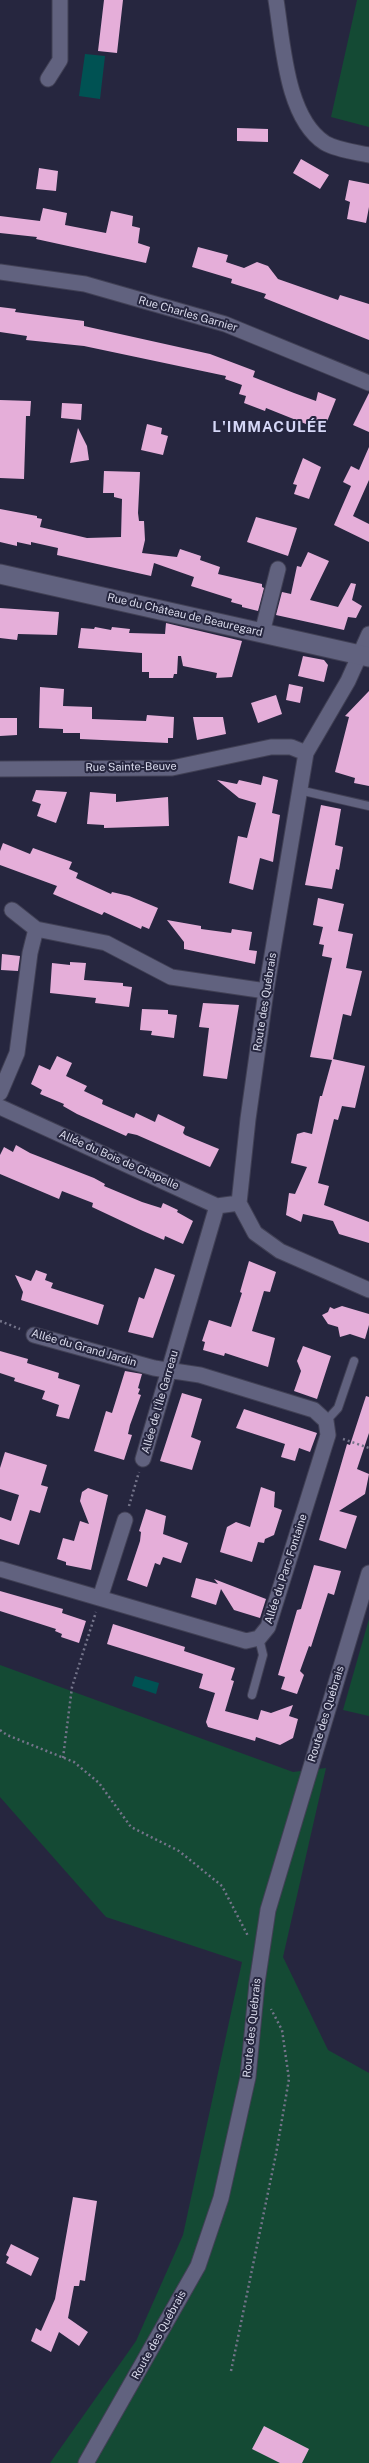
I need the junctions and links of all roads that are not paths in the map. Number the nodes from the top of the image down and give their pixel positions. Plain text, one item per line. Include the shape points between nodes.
1 (60, 0) edge
2 (276, 0) edge
3 (48, 79) dead end
4 (369, 155) edge
5 (0, 272) edge
6 (369, 383) edge
7 (278, 569) dead end
8 (0, 574) edge
9 (262, 633) junction
10 (369, 634) edge
11 (365, 656) edge
12 (306, 753) junction
13 (0, 769) edge
14 (299, 790) junction
15 (369, 806) edge
16 (12, 910) dead end
17 (36, 929) junction
18 (266, 991) junction
19 (0, 1093) edge
20 (0, 1107) edge
21 (239, 1203) junction
22 (217, 1206) junction
23 (369, 1290) edge
24 (34, 1335) road end
25 (354, 1361) dead end
26 (170, 1370) junction
27 (327, 1428) junction
28 (144, 1458) road end
29 (125, 1520) road end
30 (0, 1569) edge
31 (369, 1573) edge
32 (100, 1598) junction
33 (259, 1638) junction
34 (252, 1694) dead end
35 (86, 2463) edge

1 - 3 street via 60,60
2 - 4 street via 294,103 305,125 325,143
5 - 6 street, Rue Charles Garnier via 85,284 225,324
7 - 9 street
8 - 9 street, Rue du Château de Beauregard
9 - 11 street, Rue du Château de Beauregard
10 - 11 street, Route des Québrais
11 - 12 street, Route des Québrais
12 - 13 street, Rue Sainte-Beuve via 292,747 271,747 172,768
12 - 14 street, Route des Québrais
14 - 15 lane
14 - 18 street, Route des Québrais
16 - 17 street
17 - 18 street via 106,943 171,977
17 - 19 street via 30,952 17,1053
18 - 21 street, Route des Québrais
20 - 22 street, Allée du Bois de Chapelle
21 - 22 street
21 - 23 street via 255,1233 280,1251
22 - 26 street, Allée de l'Île Garreau
24 - 26 street, Allée du Grand Jardin via 154,1368
25 - 27 lane via 338,1408
26 - 27 street via 200,1375 314,1410
26 - 28 street, Allée de l'Île Garreau
27 - 33 street, Allée du Parc Fontaine via 268,1627
29 - 32 street
30 - 32 street
31 - 35 street, Route des Québrais via 268,1910 257,1983 248,2078 221,2198 198,2266
32 - 33 street via 246,1641
33 - 34 lane via 263,1655

